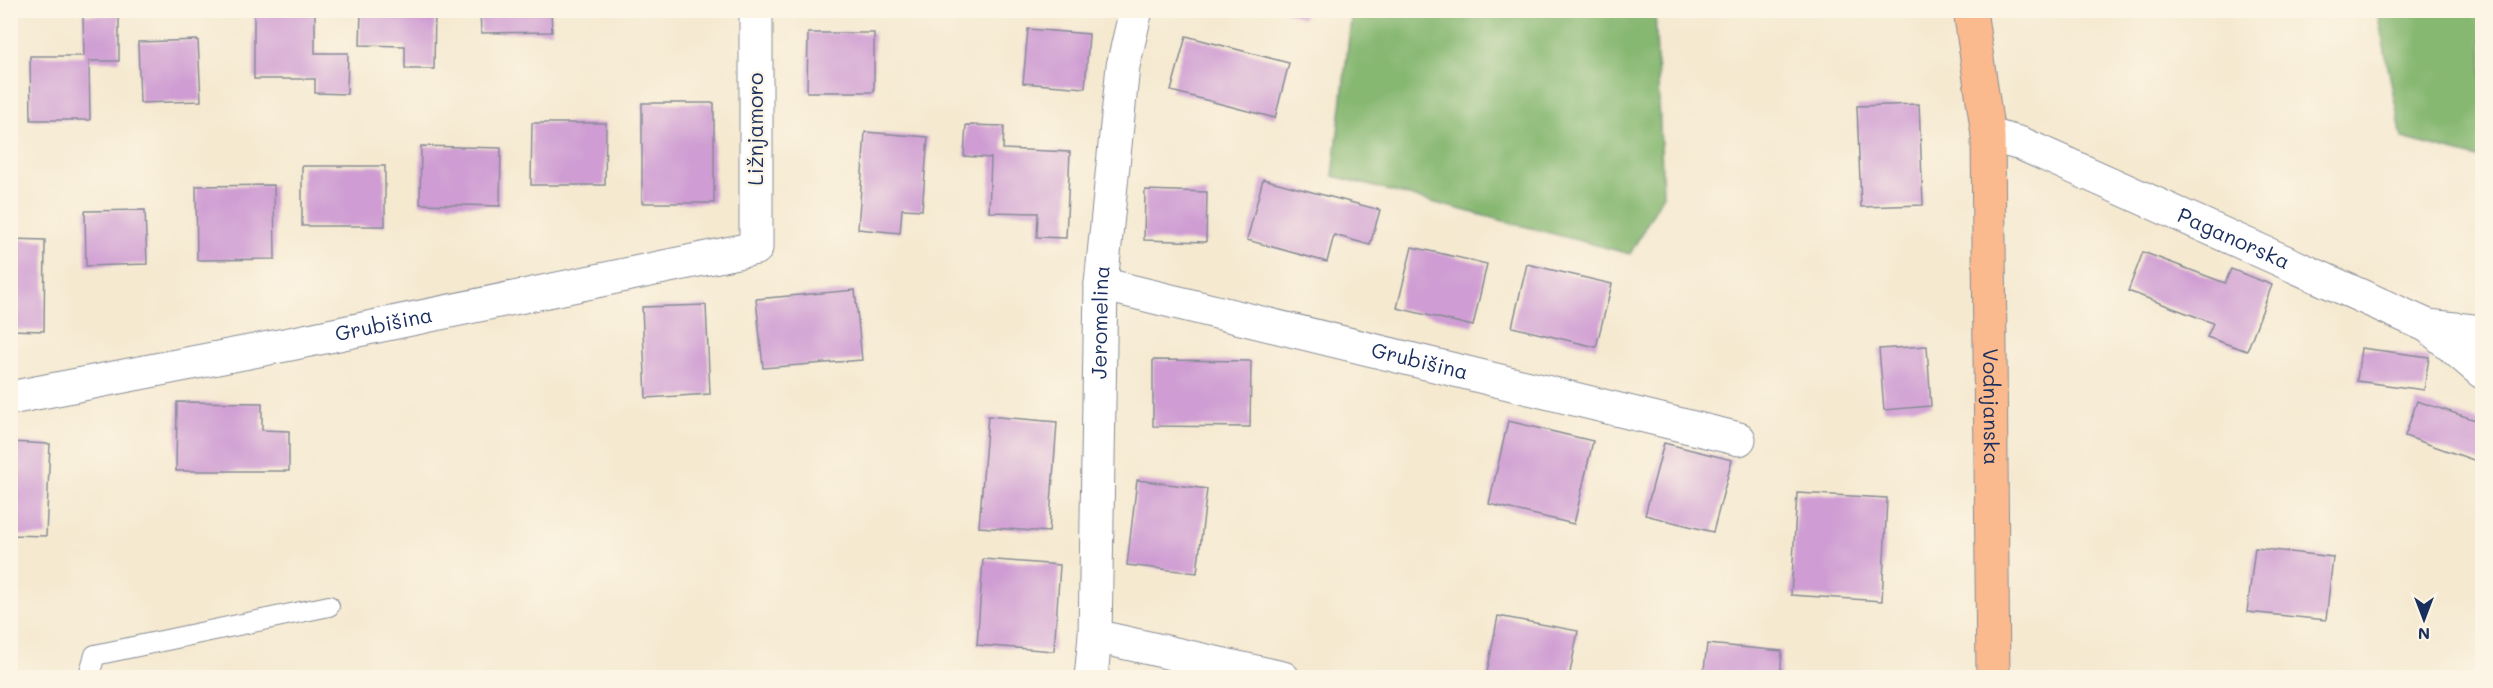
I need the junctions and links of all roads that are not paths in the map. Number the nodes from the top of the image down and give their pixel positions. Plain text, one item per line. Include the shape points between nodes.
1 (756, 10) edge
2 (1136, 10) edge
3 (1970, 10) edge
4 (1988, 135) junction
5 (756, 248) joint
6 (1101, 284) junction
7 (2428, 326) junction
8 (2482, 332) edge
9 (2482, 372) edge
10 (10, 398) edge
11 (1739, 440) dead end
12 (329, 606) dead end
13 (1095, 636) junction
14 (88, 678) edge
15 (1091, 678) edge
16 (1283, 678) edge
17 (1993, 678) edge

1 - 5 street, Ližnjamoro
2 - 6 street, Jeromelina via 1123,66
3 - 4 main road, Vodnjanska
4 - 7 street, Paganorska via 2022,144
4 - 17 main road, Vodnjanska
5 - 10 street, Grubišina
6 - 11 street, Grubišina
6 - 13 street, Jeromelina
7 - 8 street, Paganorska
7 - 9 street
12 - 14 lane via 95,655
13 - 15 street, Jeromelina
13 - 16 street

